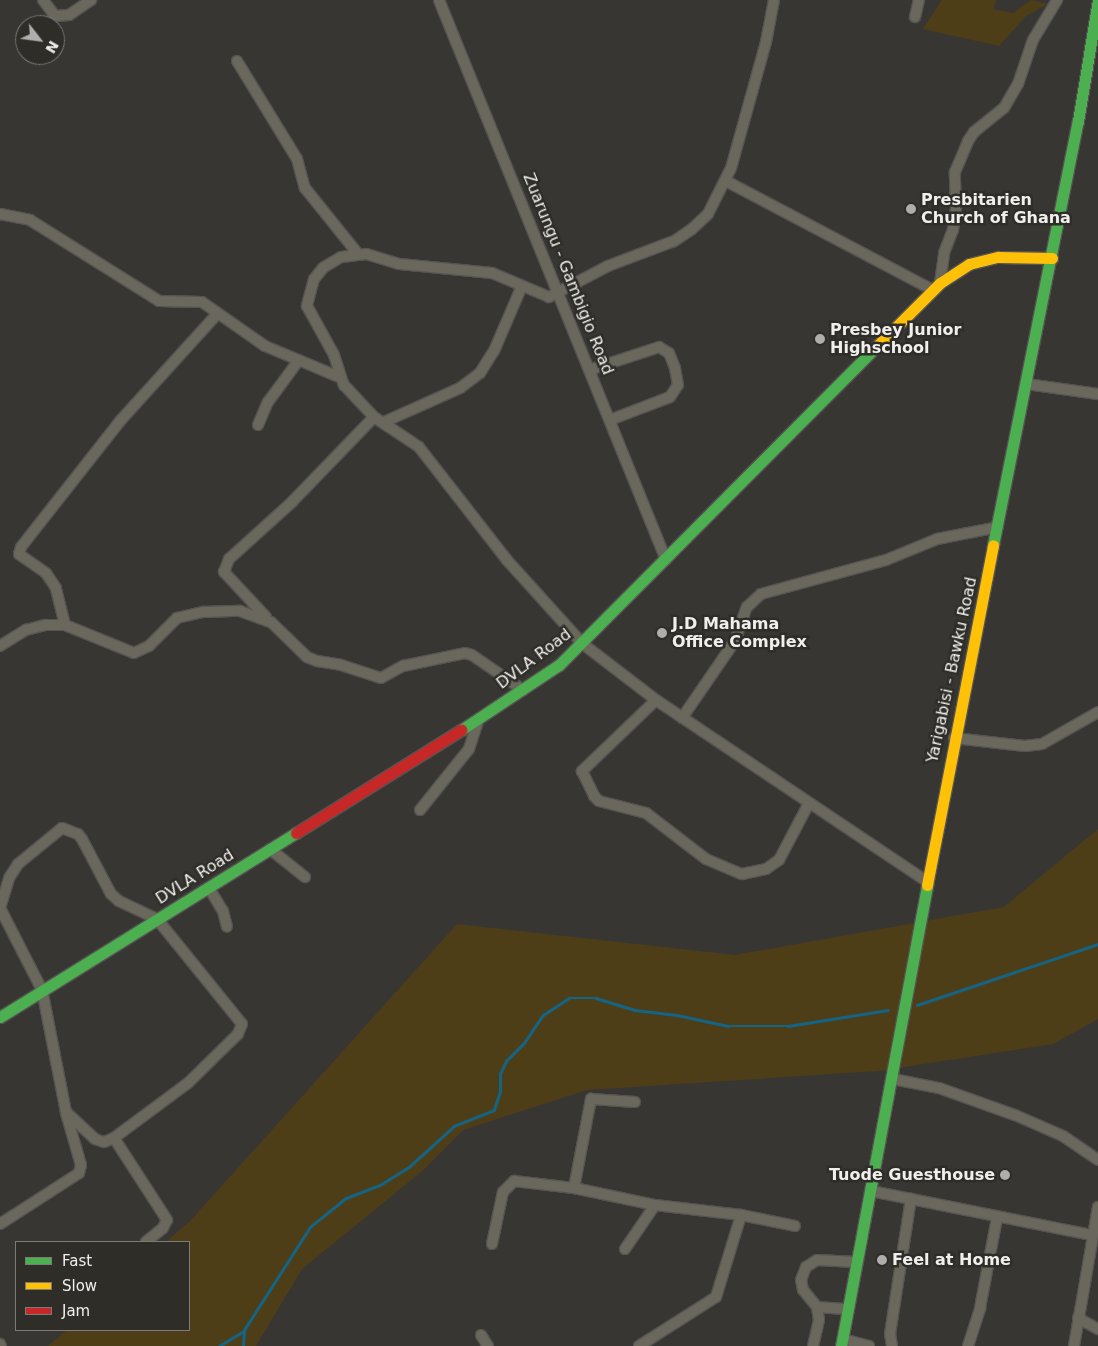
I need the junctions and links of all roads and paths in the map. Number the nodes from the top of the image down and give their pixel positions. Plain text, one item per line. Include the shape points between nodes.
1 (43, 0) edge
2 (91, 0) edge
3 (439, 0) edge
4 (774, 0) edge
5 (919, 0) edge
6 (1056, 0) edge
7 (1098, 0) edge
8 (915, 17) dead end
9 (237, 61) dead end
10 (726, 181) junction
11 (0, 214) edge
12 (358, 254) junction
13 (1052, 258) junction
14 (522, 286) junction
15 (937, 286) junction
16 (558, 292) junction
17 (218, 313) junction
18 (299, 360) junction
19 (590, 370) junction
20 (339, 377) junction
21 (1026, 384) junction
22 (1098, 394) edge
23 (374, 417) junction
24 (610, 420) junction
25 (384, 422) junction
26 (258, 425) dead end
27 (998, 527) junction
28 (666, 560) junction
29 (272, 622) junction
30 (65, 625) junction
31 (584, 644) junction
32 (0, 646) edge
33 (523, 690) junction
34 (656, 700) junction
35 (1098, 712) edge
36 (682, 718) junction
37 (479, 719) junction
38 (954, 738) junction
39 (808, 805) junction
40 (420, 810) dead end
41 (270, 849) junction
42 (305, 877) dead end
43 (926, 881) junction
44 (209, 888) junction
45 (0, 909) edge
46 (157, 919) junction
47 (227, 927) dead end
48 (42, 990) junction
49 (0, 1016) edge
50 (892, 1079) junction
51 (635, 1102) dead end
52 (66, 1112) junction
53 (114, 1138) junction
54 (1098, 1160) edge
55 (574, 1188) junction
56 (870, 1192) junction
57 (911, 1199) junction
58 (655, 1205) junction
59 (1098, 1207) edge
60 (741, 1215) junction
61 (997, 1218) junction
62 (0, 1224) edge
63 (795, 1226) dead end
64 (1090, 1236) junction
65 (147, 1241) edge
66 (492, 1244) dead end
67 (625, 1248) dead end
68 (856, 1262) junction
69 (818, 1307) junction
70 (848, 1309) junction
71 (1078, 1318) junction
72 (1098, 1329) edge
73 (481, 1335) dead end
74 (842, 1342) edge
75 (862, 1345) edge
76 (488, 1346) edge
77 (638, 1346) edge
78 (813, 1346) edge
79 (892, 1346) edge
80 (968, 1346) edge
81 (1074, 1346) edge

1 - 2 street via 55,16 69,15
3 - 16 street, Zuarungu - Gambigio Road
4 - 10 street via 761,60
5 - 8 street
6 - 15 street via 1033,40 1018,84 1004,108 974,132 955,172 953,230
7 - 13 main road, Yarigabisi - Bawku Road
9 - 12 street via 297,159 305,188
10 - 15 street
10 - 16 street via 708,214 692,229 658,248 608,266
11 - 17 street via 30,220 159,301 202,302
12 - 14 street via 399,264 498,274
12 - 20 street via 341,257 323,268 308,295 307,306 334,355
13 - 15 main road, DVLA Road via 998,257 969,264
13 - 21 main road, Yarigabisi - Bawku Road
14 - 16 street via 545,296
14 - 25 street via 494,351 480,373 460,388
15 - 28 main road, DVLA Road
16 - 19 street, Zuarungu - Gambigio Road
17 - 18 street via 265,346
17 - 30 street via 121,420 20,547 19,554 46,573 56,588
18 - 20 street
18 - 26 street via 268,402
19 - 24 street, Zuarungu - Gambigio Road
19 - 24 street via 659,347 669,353 675,368 678,385 670,396
20 - 23 street
21 - 22 street
21 - 27 main road, Yarigabisi - Bawku Road
23 - 25 street
23 - 29 street via 292,502 234,552 225,566 227,577
24 - 28 street, Zuarungu - Gambigio Road
25 - 31 street via 419,447 507,560
27 - 36 street via 937,540 886,560 761,594 747,607 735,641
27 - 38 main road, Yarigabisi - Bawku Road
28 - 31 main road, DVLA Road
29 - 30 street via 230,610 177,618 149,646 134,653
29 - 33 street via 307,657 317,661 381,678 403,666 465,653
30 - 32 street via 45,625 26,630
31 - 33 main road, DVLA Road
31 - 34 street
33 - 37 main road, DVLA Road
34 - 36 street
34 - 39 street via 582,770 599,801 646,813 706,859 742,874 766,869 779,860
35 - 38 street via 1042,744 1025,746
36 - 39 street
37 - 40 street via 469,749
37 - 41 main road, DVLA Road
38 - 43 main road, Yarigabisi - Bawku Road
39 - 43 street
41 - 42 street
41 - 44 main road, DVLA Road
43 - 50 main road, Yarigabisi - Bawku Road
44 - 46 main road, DVLA Road
44 - 47 street via 223,911
45 - 46 street via 9,878 18,864 62,828 82,839 111,894
45 - 48 street
46 - 48 main road, DVLA Road
46 - 53 street via 232,1010 242,1024 241,1030 188,1083
48 - 49 main road, DVLA Road
48 - 52 street
50 - 54 street via 939,1088 1015,1115 1063,1136
50 - 56 main road, Yarigabisi - Bawku Road
51 - 55 street via 591,1099
52 - 53 street via 100,1142
52 - 62 street via 81,1165 79,1173
53 - 65 street via 167,1220
55 - 58 street
55 - 66 street via 514,1181 507,1185
56 - 57 street
56 - 68 main road, Yarigabisi - Bawku Road
57 - 61 street
57 - 79 street via 890,1334
58 - 60 street
58 - 67 street
59 - 64 street
60 - 63 street
60 - 77 street via 716,1297
61 - 64 street
61 - 80 street via 980,1308
64 - 71 street via 1087,1275
68 - 69 street via 817,1260 806,1267 801,1280 803,1290
68 - 70 main road, Yarigabisi - Bawku Road
69 - 70 street
69 - 78 street via 819,1320
70 - 74 main road, Yarigabisi - Bawku Road
71 - 72 street
71 - 81 street
73 - 76 street
74 - 75 street

